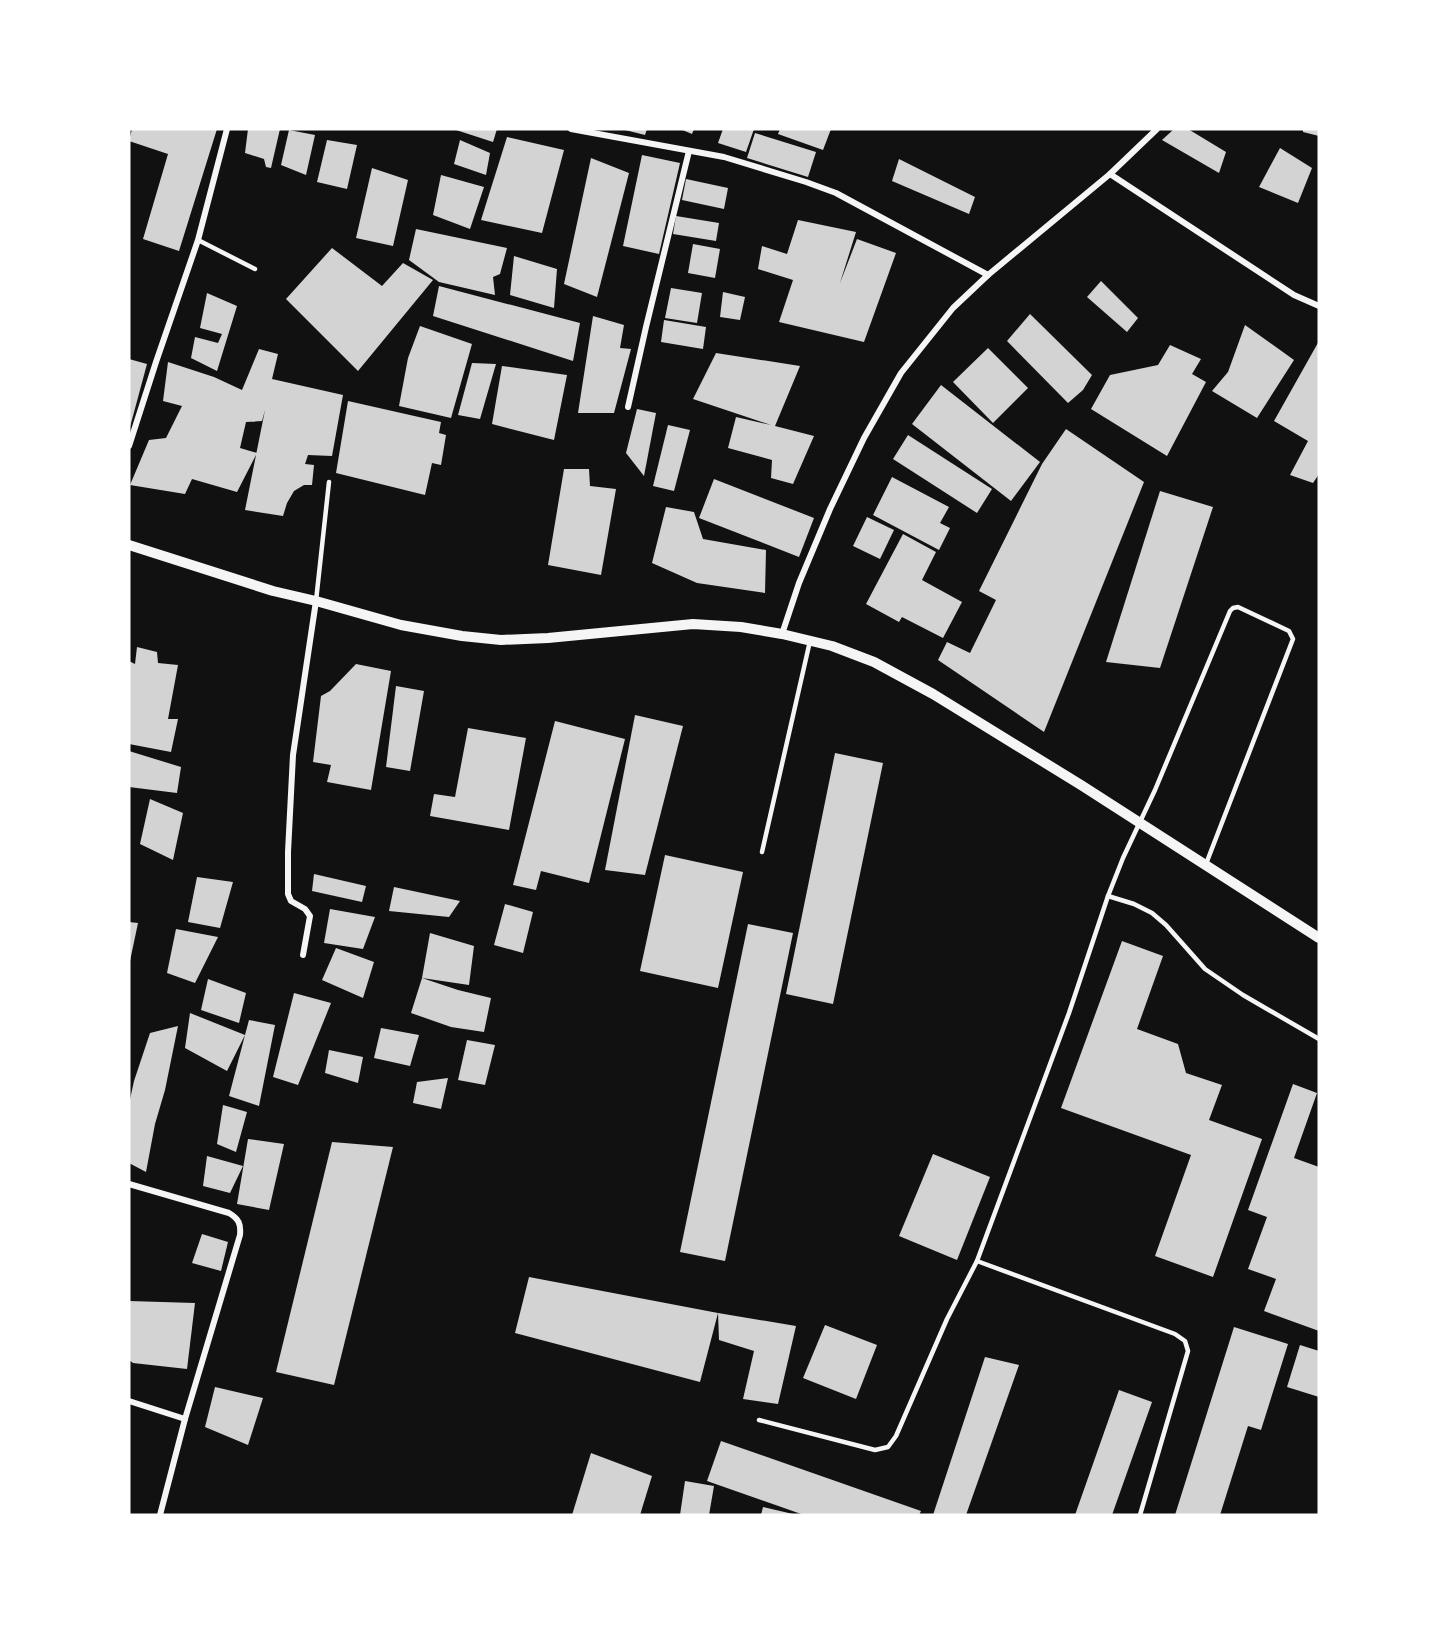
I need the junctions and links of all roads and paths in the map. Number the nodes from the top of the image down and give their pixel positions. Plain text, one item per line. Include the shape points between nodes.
1 (227, 129) edge
2 (571, 129) edge
3 (1157, 129) edge
4 (689, 151) junction
5 (1110, 174) junction
6 (198, 240) junction
7 (255, 269) dead end
8 (988, 275) junction
9 (1319, 306) edge
10 (628, 407) dead end
11 (129, 446) edge
12 (329, 482) dead end
13 (129, 545) edge
14 (316, 601) junction
15 (782, 634) junction
16 (810, 641) junction
17 (1140, 822) junction
18 (762, 852) dead end
19 (1206, 864) junction
20 (1108, 896) junction
21 (1319, 938) edge
22 (303, 955) dead end
23 (1319, 1039) edge
24 (129, 1184) edge
25 (977, 1261) junction
26 (129, 1401) edge
27 (185, 1419) junction
28 (759, 1420) dead end
29 (160, 1515) edge
30 (1140, 1515) edge

1 - 6 street
2 - 4 street
3 - 5 street
4 - 8 street via 724,157 836,193
4 - 10 street
5 - 8 street
5 - 9 street via 1294,295
6 - 7 lane
6 - 11 street
8 - 15 street via 953,308 901,373 830,509
12 - 14 lane
13 - 14 street
14 - 15 street via 401,625 501,640 693,624
14 - 22 street via 293,755 288,852 288,894 310,916
15 - 16 street
16 - 17 street via 874,662 933,694
16 - 18 lane
17 - 19 street
17 - 19 lane via 1233,608 1246,610 1289,631 1293,642
17 - 20 lane
19 - 21 street
20 - 23 lane via 1152,914 1205,969
20 - 25 lane
24 - 27 street via 229,1213 241,1225
25 - 28 lane via 888,1447 875,1450
25 - 30 lane via 1185,1341 1188,1351
26 - 27 street
27 - 29 street

